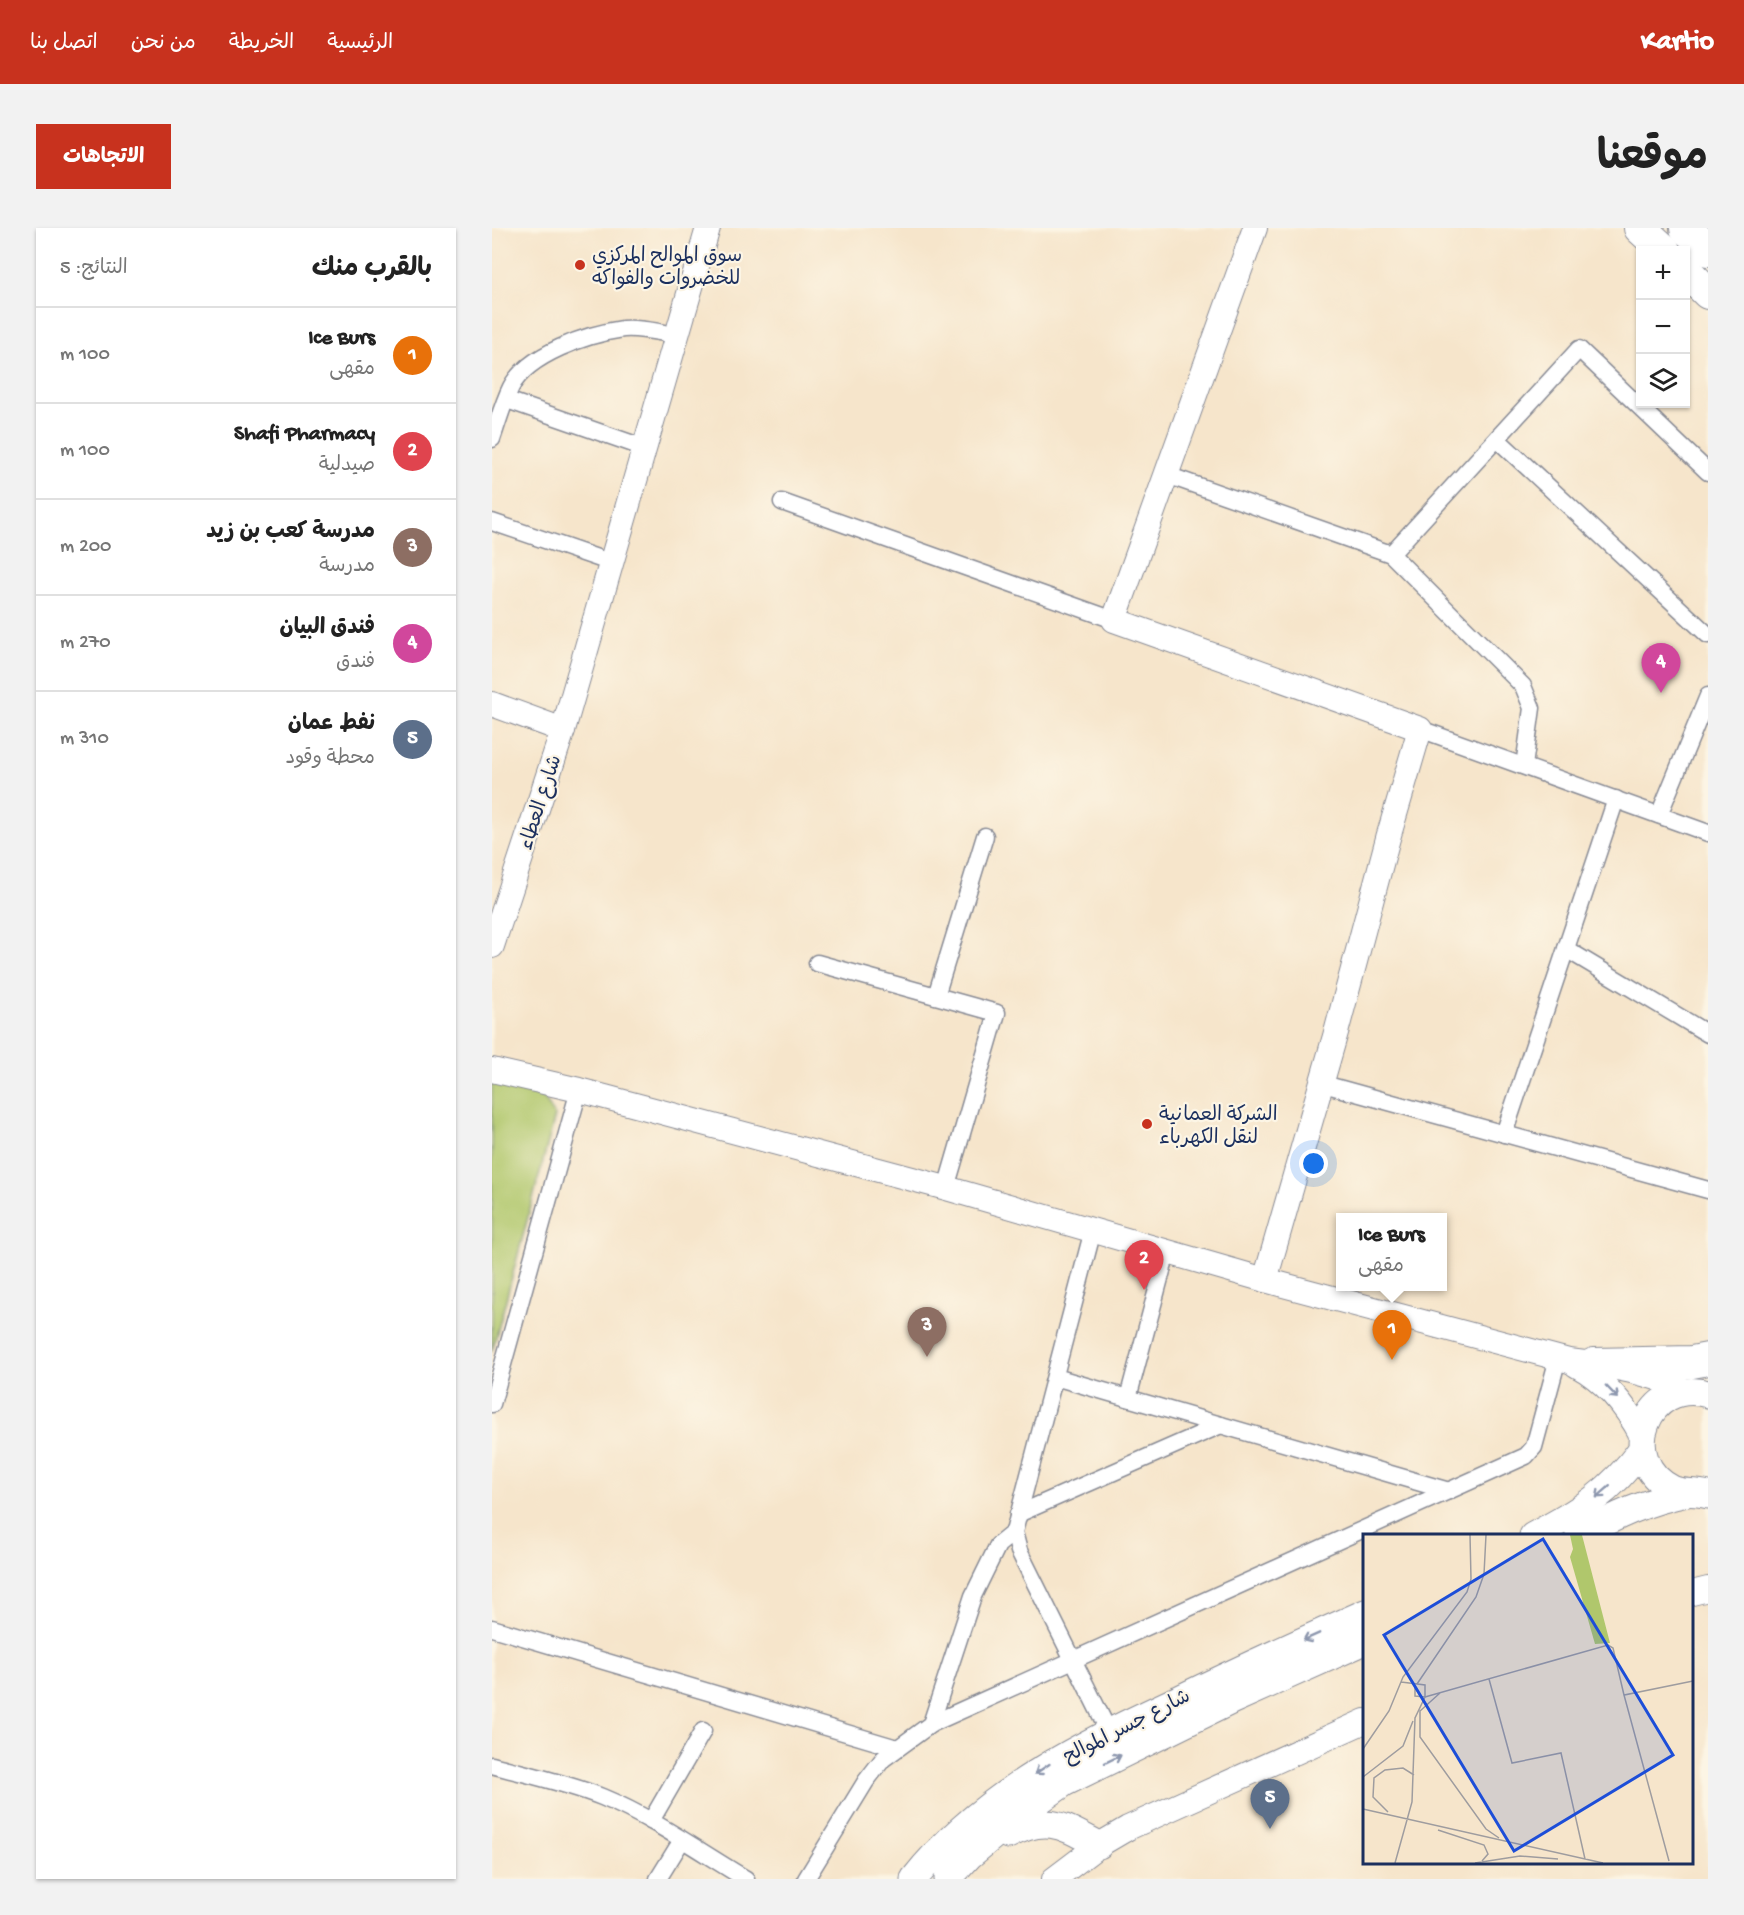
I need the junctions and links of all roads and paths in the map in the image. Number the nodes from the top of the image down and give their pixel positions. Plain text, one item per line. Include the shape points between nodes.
1 (708, 228) edge
2 (1254, 228) edge
3 (1640, 228) edge
4 (1686, 228) edge
5 (1660, 246) edge
6 (1708, 250) edge
7 (678, 335) junction
8 (507, 399) junction
9 (1497, 438) junction
10 (492, 439) edge
11 (645, 448) junction
12 (1708, 472) edge
13 (1167, 475) junction
14 (782, 502) dead end
15 (492, 522) edge
16 (1391, 554) junction
17 (612, 563) junction
18 (1114, 620) junction
19 (1708, 635) edge
20 (1708, 696) edge
21 (492, 704) edge
22 (1420, 729) junction
23 (563, 730) junction
24 (1524, 766) junction
25 (1616, 799) junction
26 (1659, 815) junction
27 (1708, 833) edge
28 (985, 836) dead end
29 (492, 946) edge
30 (1566, 949) junction
31 (817, 963) dead end
32 (936, 996) junction
33 (1708, 1034) edge
34 (492, 1070) edge
35 (1320, 1083) junction
36 (579, 1090) junction
37 (1504, 1134) junction
38 (946, 1188) junction
39 (1708, 1190) edge
40 (1093, 1230) junction
41 (1167, 1252) junction
42 (1265, 1280) junction
43 (1708, 1359) edge
44 (1574, 1361) junction
45 (1055, 1377) junction
46 (1698, 1391) edge
47 (1128, 1398) junction
48 (492, 1404) edge
49 (1221, 1425) junction
50 (1642, 1442) junction
51 (1449, 1491) junction
52 (1701, 1493) edge
53 (1018, 1514) junction
54 (1014, 1532) junction
55 (1537, 1534) edge
56 (1583, 1534) edge
57 (1708, 1589) edge
58 (1693, 1593) edge
59 (1363, 1614) edge
60 (492, 1628) edge
61 (1363, 1642) edge
62 (1073, 1660) junction
63 (1363, 1722) edge
64 (931, 1724) junction
65 (703, 1731) dead end
66 (1109, 1732) junction
67 (897, 1748) junction
68 (492, 1765) edge
69 (651, 1821) junction
70 (682, 1840) junction
71 (1099, 1845) junction
72 (970, 1855) junction
73 (658, 1879) edge
74 (746, 1879) edge
75 (806, 1879) edge
76 (914, 1879) edge
77 (948, 1879) edge
78 (1054, 1879) edge

1 - 7 street
2 - 13 street
3 - 5 highway
4 - 6 highway
7 - 8 street via 625,329 584,339 540,357 522,372
7 - 11 street
8 - 10 street
8 - 11 street
9 - 12 street via 1579,349
9 - 16 street
9 - 19 street
11 - 17 street
13 - 16 street
13 - 18 street
14 - 18 street
15 - 17 street
16 - 24 street via 1522,686 1532,708
17 - 23 street
18 - 22 street
20 - 26 street
21 - 23 street, شارع العطاء
22 - 24 street
22 - 35 street
23 - 29 street, شارع العطاء
24 - 25 street
25 - 26 street
25 - 30 street
26 - 27 street
28 - 32 street
30 - 33 street
30 - 37 street
31 - 32 street
32 - 38 street via 997,1013
34 - 36 street
35 - 37 street
35 - 42 street
36 - 38 street
36 - 48 street
37 - 39 street
38 - 40 street
40 - 41 street
40 - 45 street
41 - 42 street
41 - 47 street
42 - 44 street
43 - 44 highway
44 - 46 street via 1659,1378
44 -> 50 street via 1624,1405
44 - 51 street via 1532,1451
45 - 47 street
45 - 53 street
46 - 50 main road via 1673,1395 1661,1402 1645,1423
47 - 49 street
49 - 51 street
49 - 53 street
50 - 52 main road via 1646,1462 1662,1483 1674,1490
50 -> 55 main road via 1630,1465 1603,1493
51 - 62 street
52 - 56 main road via 1640,1505
53 - 54 street
54 - 62 street via 1019,1551
54 - 64 street via 998,1545 974,1596
57 - 58 street
59 -> 66 main road, شارع جسر الموالح
60 - 67 street
72 -> 61 main road, شارع جسر الموالح via 1064,1783
62 - 64 street
62 - 66 street
63 - 71 street via 1128,1828
64 - 67 street
65 - 69 street
66 -> 76 main road, شارع جسر الموالح via 1050,1763 999,1799 954,1837
67 - 75 street via 866,1781
68 - 69 street via 587,1791
69 - 70 street
70 - 73 street
70 - 74 street
71 - 72 main road via 1056,1824 1042,1822 1024,1826
71 - 78 street
72 - 77 main road, شارع جسر الموالح

